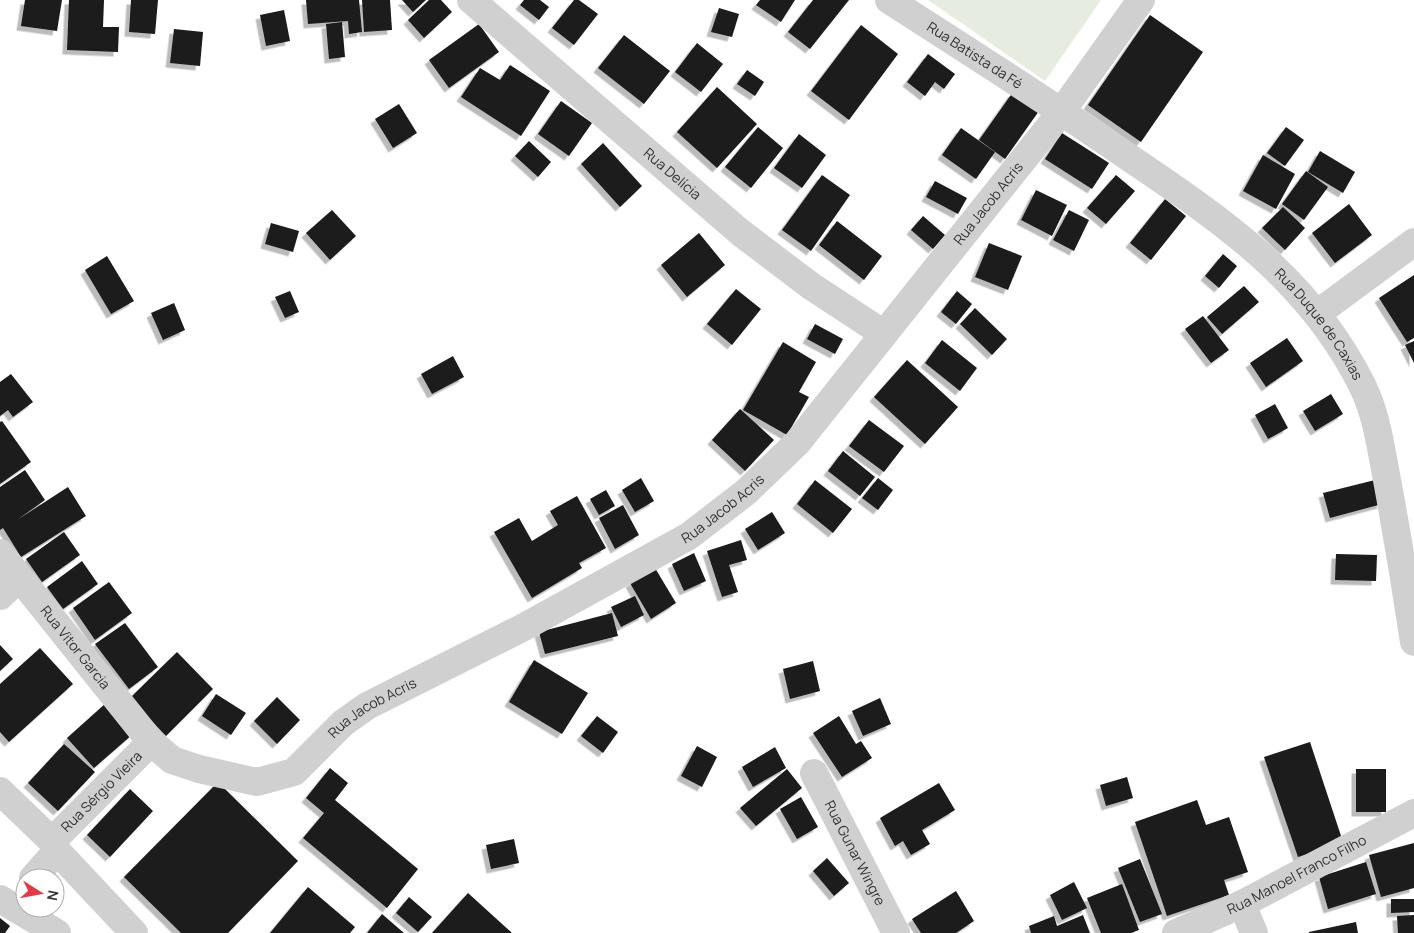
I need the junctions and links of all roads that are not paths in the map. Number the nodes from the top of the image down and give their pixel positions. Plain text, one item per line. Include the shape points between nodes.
1 (471, 0) edge
2 (889, 0) edge
3 (1141, 0) edge
4 (1062, 111) junction
5 (1414, 242) edge
6 (1318, 313) junction
7 (884, 334) junction
8 (0, 553) edge
9 (10, 587) edge
10 (1414, 642) edge
11 (151, 742) junction
12 (814, 773) dead end
13 (0, 791) edge
14 (1414, 813) edge
15 (54, 846) junction
16 (40, 868) edge
17 (11, 897) edge
18 (1242, 904) junction
19 (44, 930) edge
20 (134, 933) edge
21 (896, 933) edge
22 (1176, 933) edge
23 (1254, 933) edge

1 - 7 street, Rua Delícia via 741,233 811,286
2 - 4 street, Rua Batista da Fé
3 - 4 street, Rua Jacob Acris
4 - 6 street, Rua Duque de Caxias via 1215,215 1286,277
4 - 7 street, Rua Jacob Acris
5 - 6 street
6 - 10 street, Rua Duque de Caxias via 1364,388 1378,433
7 - 11 street, Rua Jacob Acris via 797,444 746,492 689,536 524,627 367,706 343,723 294,772 257,782 172,760
8 - 9 street, Rua Vitor Garcia
9 - 11 street, Rua Vitor Garcia
11 - 15 street, Rua Sérgio Vieira
12 - 21 street, Rua Gunar Wingre
13 - 15 street
14 - 18 street, Rua Manoel Franco Filho
15 - 16 street, Rua Sérgio Vieira
15 - 20 street
17 - 19 street
18 - 22 street, Rua Manoel Franco Filho
18 - 23 street

